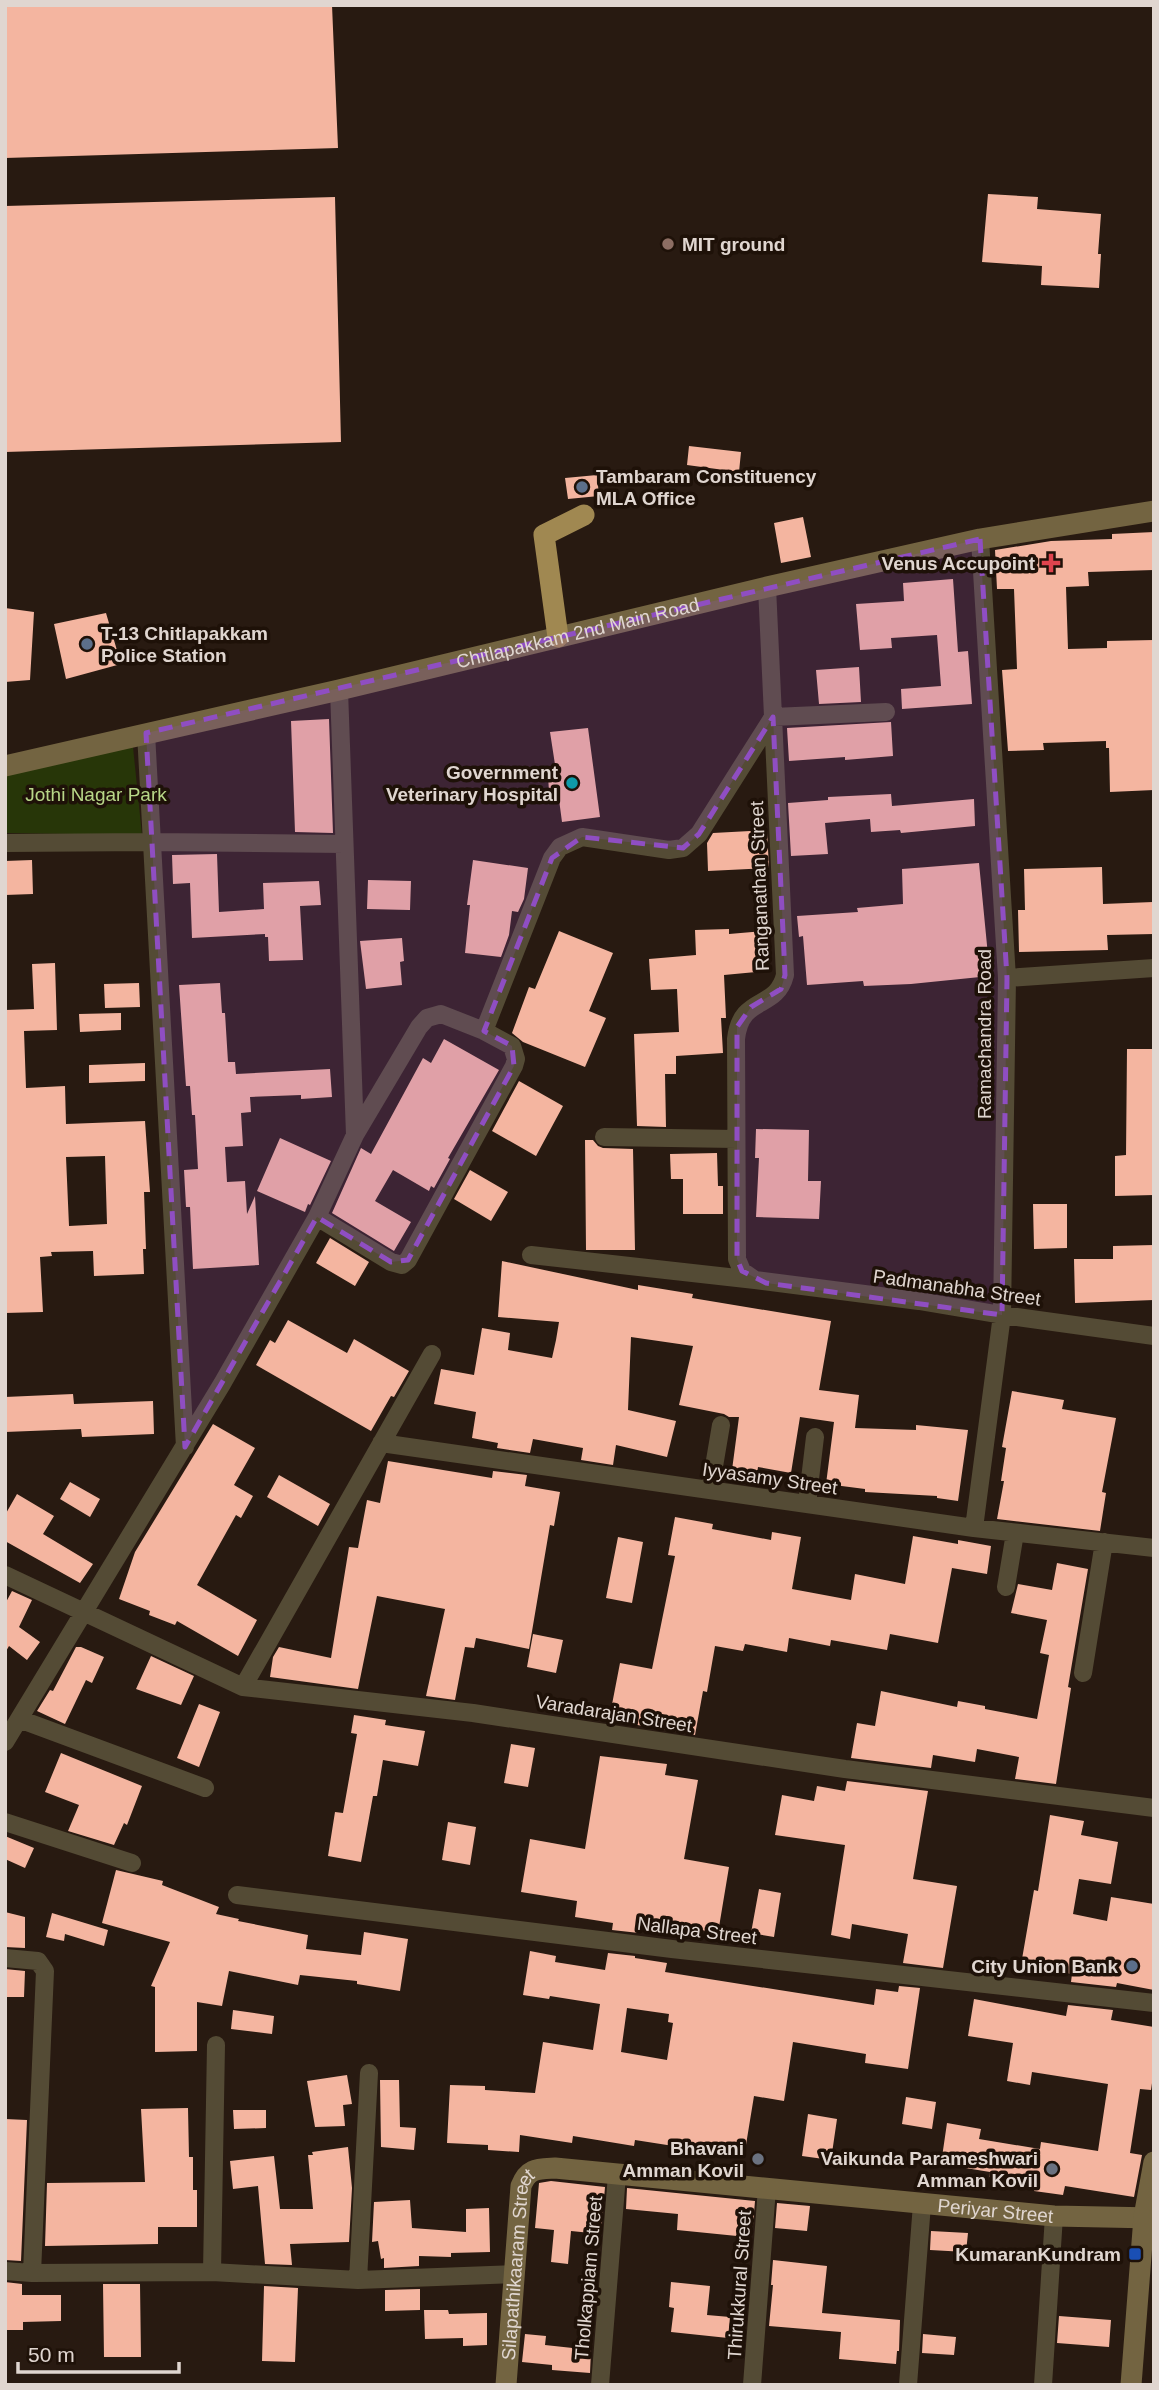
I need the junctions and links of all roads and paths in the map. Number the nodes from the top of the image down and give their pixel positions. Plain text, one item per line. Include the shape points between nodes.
1 (1154, 512) edge
2 (584, 515) dead end
3 (980, 539) junction
4 (767, 587) junction
5 (558, 637) junction
6 (339, 690) junction
7 (886, 712) dead end
8 (773, 717) junction
9 (146, 733) junction
10 (5, 766) edge
11 (152, 842) junction
12 (5, 843) edge
13 (344, 844) junction
14 (1154, 968) edge
15 (1007, 978) junction
16 (484, 1031) junction
17 (355, 1135) junction
18 (604, 1137) dead end
19 (736, 1139) junction
20 (317, 1217) junction
21 (531, 1255) dead end
22 (755, 1280) junction
23 (1002, 1315) junction
24 (1154, 1336) edge
25 (432, 1354) dead end
26 (721, 1425) dead end
27 (815, 1437) dead end
28 (381, 1443) junction
29 (185, 1447) junction
30 (710, 1490) junction
31 (807, 1504) junction
32 (974, 1528) junction
33 (1015, 1532) junction
34 (1104, 1542) junction
35 (1154, 1548) edge
36 (5, 1576) edge
37 (1006, 1587) dead end
38 (83, 1613) junction
39 (1083, 1673) dead end
40 (243, 1687) junction
41 (19, 1719) junction
42 (5, 1742) edge
43 (205, 1788) dead end
44 (1154, 1808) edge
45 (5, 1822) edge
46 (132, 1863) dead end
47 (237, 1895) dead end
48 (5, 1958) edge
49 (1154, 2003) edge
50 (216, 2045) dead end
51 (369, 2073) dead end
52 (1154, 2162) edge
53 (555, 2168) joint
54 (617, 2175) junction
55 (767, 2188) junction
56 (922, 2204) junction
57 (1054, 2216) junction
58 (1149, 2218) edge
59 (5, 2271) edge
60 (212, 2272) junction
61 (32, 2273) junction
62 (515, 2274) junction
63 (358, 2280) junction
64 (506, 2385) edge
65 (600, 2385) edge
66 (752, 2385) edge
67 (908, 2385) edge
68 (1042, 2385) edge
69 (1132, 2385) edge

1 - 3 street, Chitlapakkam 2nd Main Road
2 - 5 highway via 544,535
3 - 4 street, Chitlapakkam 2nd Main Road
3 - 15 street, Ramachandra Road
4 - 5 street, Chitlapakkam 2nd Main Road
4 - 8 street, Ranganathan Street
5 - 6 street, Chitlapakkam 2nd Main Road
6 - 9 street, Chitlapakkam 2nd Main Road
6 - 13 street
7 - 8 street
8 - 16 street via 699,834 683,848 582,838 560,847
8 - 19 street, Ranganathan Street via 785,975 781,989 751,1007 737,1027
9 - 10 street, Chitlapakkam 2nd Main Road
9 - 11 street
11 - 12 street
11 - 13 street
11 - 29 street
13 - 17 street
14 - 15 street
15 - 23 street, Ramachandra Road
16 - 17 street via 441,1014 427,1018
16 - 20 street via 512,1046 514,1066 408,1260 402,1265 391,1262
17 - 20 street
18 - 19 street
19 - 22 street, Ranganathan Street via 737,1259 742,1271
20 - 29 street
21 - 22 street, Padmanabha Street
22 - 23 street, Padmanabha Street
23 - 24 street, Padmanabha Street
23 - 32 street, Ramachandra Road
25 - 28 street
26 - 30 street
27 - 31 street
28 - 30 street, Iyyasamy Street
28 - 40 street
29 - 38 street
30 - 31 street, Iyyasamy Street
31 - 32 street, Iyyasamy Street
32 - 33 street, Iyyasamy Street
33 - 34 street, Iyyasamy Street
33 - 37 street
34 - 35 street, Iyyasamy Street
34 - 39 street
36 - 38 street, Varadarajan Street
38 - 40 street, Varadarajan Street
38 - 41 street
40 - 44 street, Varadarajan Street via 473,1713 845,1769
41 - 42 street
41 - 43 street
45 - 46 street
47 - 49 street, Nallapa Street
48 - 61 street via 38,1961 45,1971
50 - 60 street
51 - 63 street
52 - 58 street
53 - 54 street, Periyar Street
53 - 62 street, Silapathikaaram Street via 535,2169 525,2175
54 - 55 street, Periyar Street
54 - 65 street, Tholkappiam Street
55 - 56 street, Periyar Street
55 - 66 street, Thirukkural Street
56 - 57 street, Periyar Street
56 - 67 street
57 - 58 street, Periyar Street
57 - 68 street
58 - 69 street
59 - 61 street
60 - 61 street
60 - 63 street
62 - 63 street
62 - 64 street, Silapathikaaram Street

